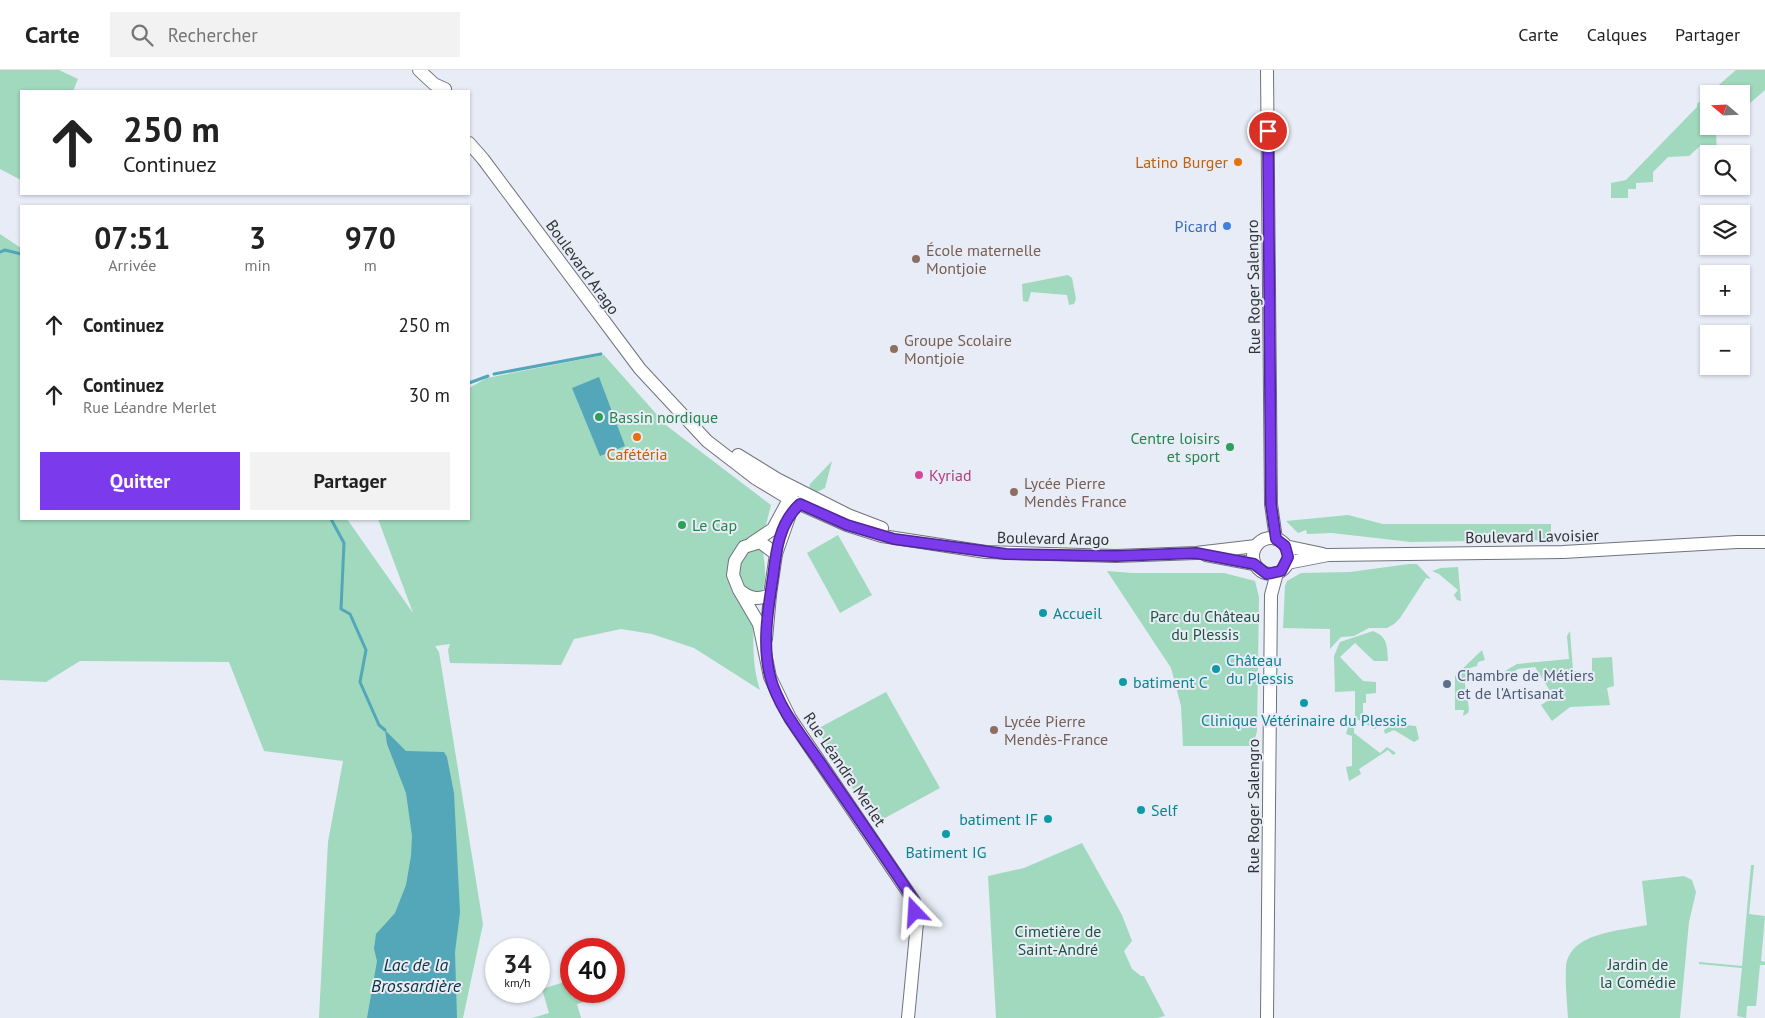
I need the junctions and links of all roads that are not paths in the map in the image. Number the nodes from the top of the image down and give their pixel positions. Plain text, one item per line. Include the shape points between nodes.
1 (415, 70) edge
2 (419, 70) edge
3 (1267, 70) edge
4 (429, 90) edge
5 (445, 90) edge
6 (470, 142) edge
7 (798, 496) junction
8 (1765, 536) edge
9 (1737, 542) junction
10 (1765, 542) edge
11 (751, 543) junction
12 (1270, 543) junction
13 (1196, 553) junction
14 (776, 554) junction
15 (1328, 555) junction
16 (1287, 563) junction
17 (1258, 568) junction
18 (1276, 573) junction
19 (738, 590) junction
20 (770, 594) junction
21 (1270, 594) junction
22 (766, 649) junction
23 (908, 1018) edge
24 (1268, 1018) edge

1 - 4 main road
2 - 5 main road
3 - 12 main road, Rue Roger Salengro
6 - 7 main road, Boulevard Arago via 607,327 672,404
7 - 11 main road via 773,529
7 - 13 main road, Boulevard Arago via 847,525 888,538 1006,554 1116,556
7 - 14 main road via 784,524
8 - 9 main road, Boulevard Lavoisier
9 - 10 main road, Boulevard Lavoisier
9 - 15 main road, Boulevard Lavoisier via 1563,552
11 - 14 main road via 760,542
11 - 19 main road via 744,546 735,561
12 - 13 main road, Boulevard Arago
12 - 15 main road, Boulevard Lavoisier
12 - 16 main road via 1288,557
12 - 17 main road via 1253,555
13 - 17 main road, Boulevard Arago
14 - 20 main road
15 - 16 main road, Boulevard Lavoisier
16 - 18 main road
17 - 18 main road
17 - 21 main road
18 - 21 main road
19 - 20 main road via 755,599
19 - 22 main road, Rue Léandre Merlet via 759,624
20 - 22 main road, Rue Léandre Merlet
21 - 24 main road, Rue Roger Salengro
22 - 23 main road, Rue Léandre Merlet via 770,677 790,718 914,901 917,923

